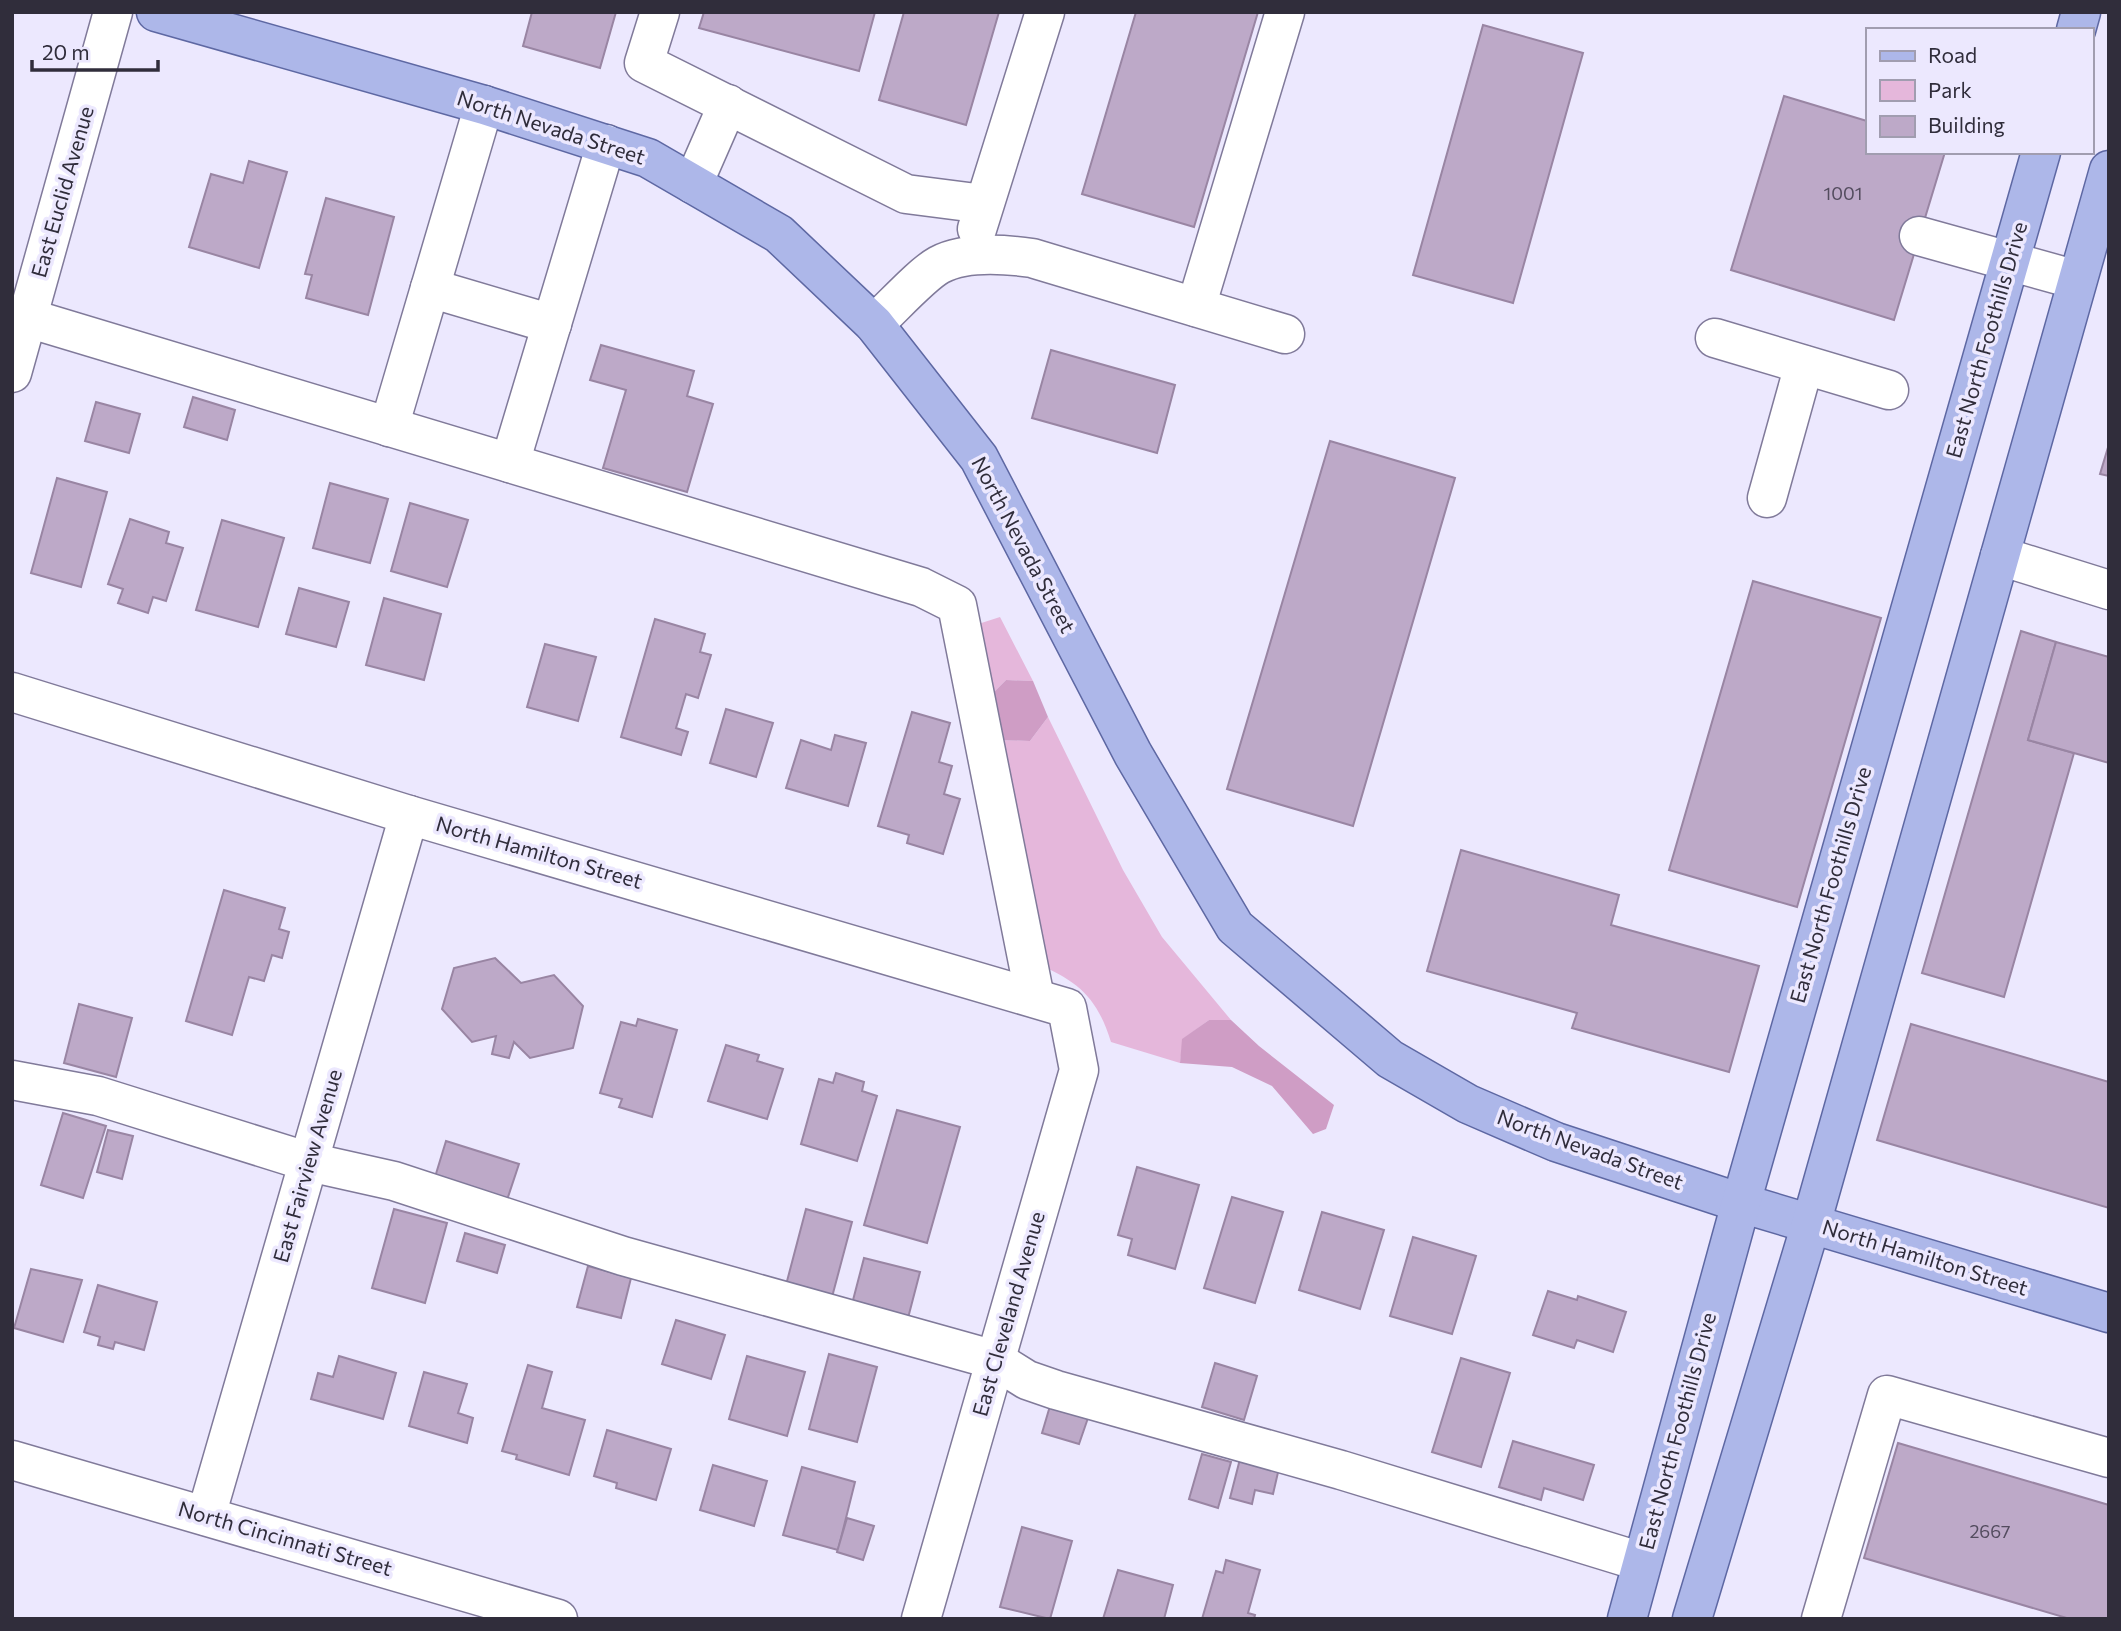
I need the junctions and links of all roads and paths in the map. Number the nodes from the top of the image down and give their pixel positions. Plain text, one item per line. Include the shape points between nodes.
1 (113, 12) edge
2 (156, 12) edge
3 (660, 12) edge
4 (1045, 12) edge
5 (1285, 12) edge
6 (728, 104) junction
7 (484, 105) junction
8 (606, 144) junction
9 (2039, 154) edge
10 (2109, 170) edge
11 (693, 184) junction
12 (984, 204) junction
13 (1919, 236) dead end
14 (968, 257) junction
15 (2009, 261) junction
16 (2077, 280) junction
17 (430, 288) junction
18 (1196, 307) junction
19 (28, 318) junction
20 (552, 324) junction
21 (874, 324) junction
22 (1285, 334) dead end
23 (1715, 338) dead end
24 (1804, 365) junction
25 (12, 373) edge
26 (1889, 390) dead end
27 (389, 427) junction
28 (510, 463) junction
29 (1767, 498) dead end
30 (2000, 556) junction
31 (2109, 590) edge
32 (12, 692) edge
33 (409, 815) junction
34 (1051, 1003) junction
35 (12, 1080) edge
36 (309, 1162) junction
37 (1741, 1203) junction
38 (1811, 1224) junction
39 (2109, 1313) edge
40 (995, 1360) junction
41 (2109, 1458) edge
42 (12, 1460) edge
43 (206, 1516) junction
44 (1642, 1562) junction
45 (558, 1619) edge
46 (921, 1619) edge
47 (1627, 1619) edge
48 (1692, 1619) edge
49 (1821, 1619) edge

1 - 19 street, East Euclid Avenue
2 - 7 main road, North Nevada Street
3 - 6 street via 644,63
4 - 12 street
5 - 18 street
6 - 11 street
6 - 12 street via 906,194
7 - 8 main road, North Nevada Street
7 - 17 street
8 - 11 main road, North Nevada Street via 648,158
8 - 20 street
9 - 15 main road, East North Foothills Drive
10 - 16 main road
11 - 21 main road, North Nevada Street via 779,234
12 - 14 street
13 - 15 street
14 - 18 street via 1005,254 1031,258
14 - 21 street via 939,265
15 - 16 street
15 - 37 main road, East North Foothills Drive
16 - 30 main road
17 - 20 street
17 - 27 street
18 - 22 street
19 - 25 street, East Euclid Avenue
19 - 27 street
20 - 28 street
21 - 37 main road, North Nevada Street via 979,458 1133,754 1235,927 1390,1059 1468,1104 1556,1142
23 - 24 street
24 - 26 street
24 - 29 street
27 - 28 street
28 - 34 street, East Cleveland Avenue via 920,587 957,605
30 - 31 street
30 - 38 main road
32 - 33 street, North Hamilton Street
33 - 34 street, North Hamilton Street
33 - 36 street, East Fairview Avenue
34 - 40 street, East Cleveland Avenue via 1079,1070
35 - 36 street via 98,1096
36 - 40 street via 394,1181 623,1256
36 - 43 street, East Fairview Avenue
37 - 38 main road, North Hamilton Street
37 - 44 main road, East North Foothills Drive
38 - 39 main road, North Hamilton Street
38 - 48 main road
40 - 44 street via 1027,1380 1056,1390 1341,1470
40 - 46 street, East Cleveland Avenue
41 - 49 street via 1887,1395
42 - 43 street, North Cincinnati Street
43 - 45 street, North Cincinnati Street
44 - 47 main road, East North Foothills Drive

